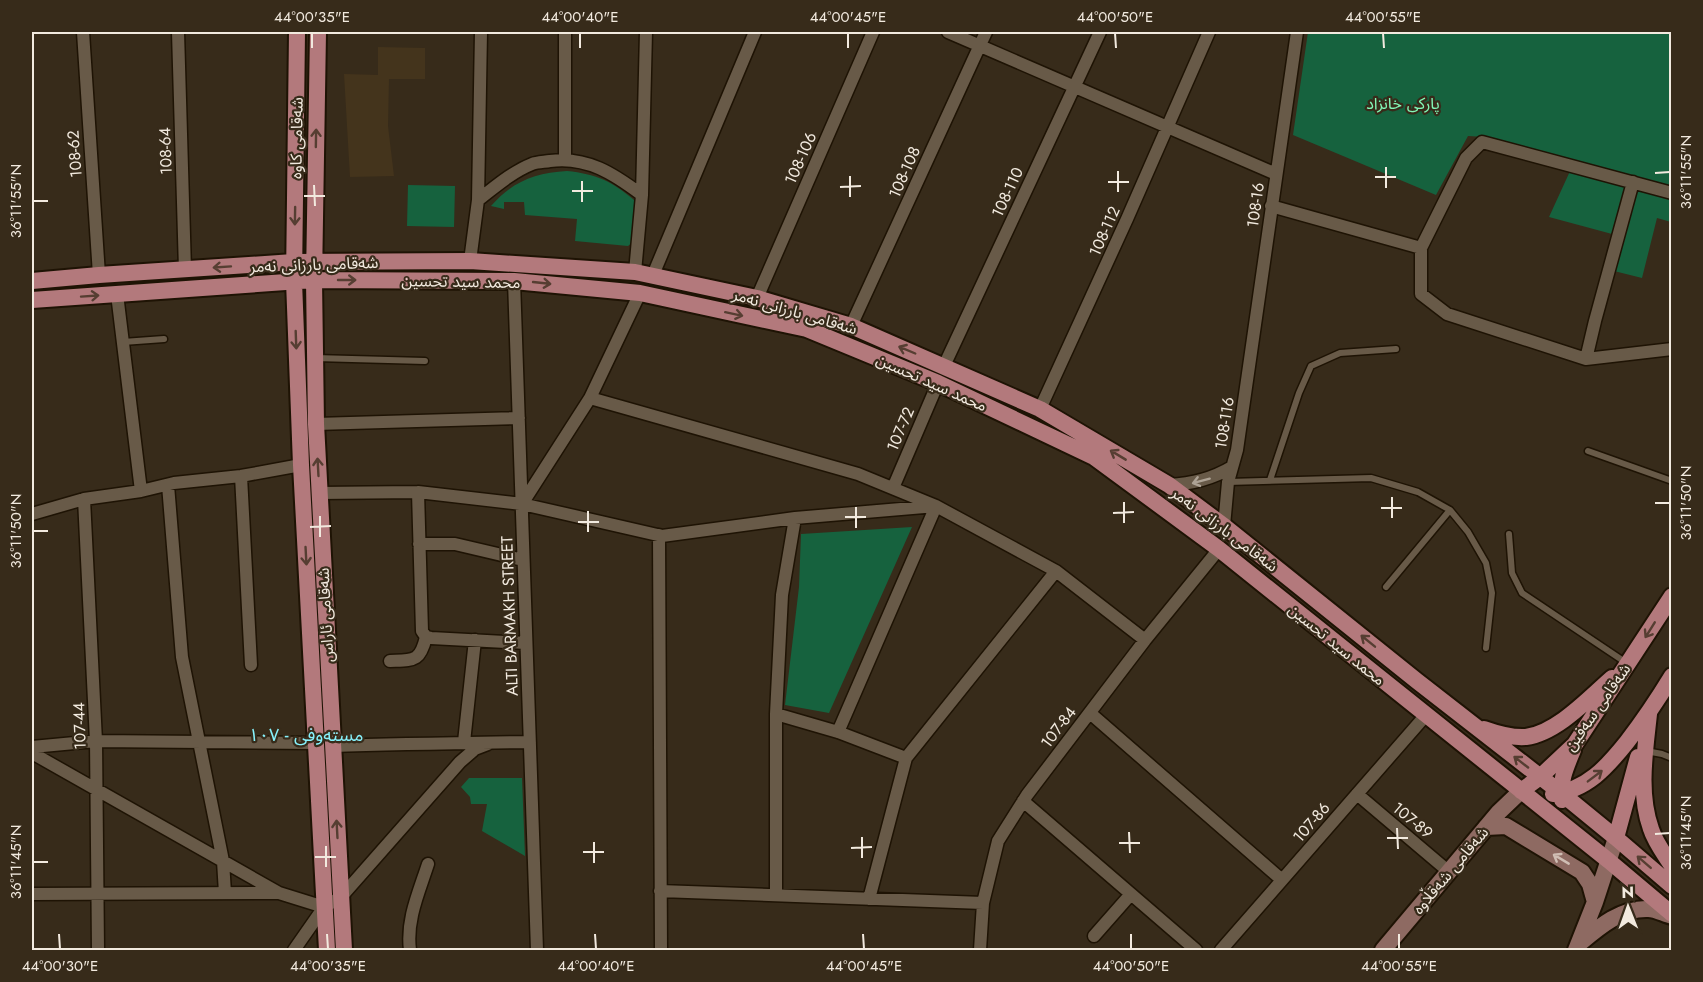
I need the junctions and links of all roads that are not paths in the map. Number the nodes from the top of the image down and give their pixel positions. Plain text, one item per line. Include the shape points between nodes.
1 (83, 32) edge
2 (178, 32) edge
3 (297, 32) edge
4 (318, 32) edge
5 (481, 32) edge
6 (565, 32) edge
7 (646, 32) edge
8 (754, 32) edge
9 (873, 32) edge
10 (948, 32) edge
11 (986, 32) edge
12 (1100, 32) edge
13 (1209, 32) edge
14 (1297, 32) edge
15 (979, 45) junction
16 (1075, 87) junction
17 (1167, 127) junction
18 (565, 159) junction
19 (1276, 174) junction
20 (1633, 182) junction
21 (1671, 193) edge
22 (642, 195) junction
23 (478, 200) junction
24 (1271, 206) junction
25 (1421, 248) junction
26 (470, 261) junction
27 (294, 262) junction
28 (314, 262) junction
29 (185, 270) junction
30 (635, 272) junction
31 (99, 275) junction
32 (653, 275) junction
33 (314, 280) junction
34 (514, 280) junction
35 (32, 281) edge
36 (294, 281) junction
37 (640, 293) junction
38 (117, 294) junction
39 (757, 298) junction
40 (32, 300) edge
41 (851, 326) junction
42 (164, 339) dead end
43 (122, 342) junction
44 (1396, 349) dead end
45 (1671, 349) edge
46 (315, 358) junction
47 (1586, 359) junction
48 (424, 361) dead end
49 (944, 366) junction
50 (938, 383) junction
51 (1247, 383) joint
52 (590, 398) junction
53 (1040, 409) junction
54 (519, 418) junction
55 (316, 424) junction
56 (1588, 451) dead end
57 (301, 465) junction
58 (1232, 468) junction
59 (241, 476) junction
60 (1270, 480) junction
61 (1671, 481) edge
62 (1228, 482) junction
63 (168, 485) junction
64 (1169, 485) junction
65 (893, 488) junction
66 (141, 491) junction
67 (418, 492) junction
68 (319, 493) junction
69 (84, 499) junction
70 (522, 504) junction
71 (936, 506) junction
72 (1450, 510) junction
73 (32, 514) edge
74 (795, 518) junction
75 (1224, 526) junction
76 (1509, 534) dead end
77 (659, 535) junction
78 (419, 544) junction
79 (1219, 549) junction
80 (523, 560) junction
81 (1056, 572) junction
82 (1386, 587) dead end
83 (1671, 596) edge
84 (426, 636) junction
85 (475, 640) junction
86 (1145, 640) junction
87 (526, 643) junction
88 (1486, 648) dead end
89 (390, 661) dead end
90 (1628, 664) junction
91 (251, 665) dead end
92 (1671, 676) edge
93 (1090, 713) junction
94 (1650, 713) junction
95 (776, 714) junction
96 (1426, 715) junction
97 (1475, 727) junction
98 (838, 732) junction
99 (96, 741) junction
100 (464, 742) junction
101 (530, 742) junction
102 (199, 743) junction
103 (488, 744) junction
104 (1575, 744) junction
105 (324, 745) junction
106 (32, 747) edge
107 (1645, 751) junction
108 (32, 753) edge
109 (906, 758) junction
110 (1671, 758) edge
111 (1540, 777) junction
112 (97, 789) junction
113 (1521, 791) junction
114 (1561, 793) junction
115 (1357, 794) junction
116 (1023, 801) junction
117 (1486, 827) junction
118 (1616, 838) junction
119 (1589, 846) junction
120 (223, 861) junction
121 (1609, 861) junction
122 (428, 864) dead end
123 (1671, 866) edge
124 (1448, 872) junction
125 (1282, 880) junction
126 (1671, 886) edge
127 (660, 891) junction
128 (225, 893) junction
129 (279, 893) junction
130 (32, 894) edge
131 (97, 894) junction
132 (1131, 894) junction
133 (776, 895) junction
134 (341, 897) junction
135 (869, 899) junction
136 (982, 903) junction
137 (1595, 903) junction
138 (324, 907) junction
139 (1671, 915) edge
140 (1094, 936) dead end
141 (1578, 947) edge
142 (98, 951) edge
143 (294, 951) edge
144 (327, 951) edge
145 (344, 951) edge
146 (410, 951) edge
147 (537, 951) edge
148 (661, 951) edge
149 (980, 951) edge
150 (1196, 951) edge
151 (1221, 951) edge
152 (1383, 951) edge

1 - 31 street, 108-62
2 - 29 street, 108-64
3 -> 27 main road, شەقامی کاوە
28 -> 4 main road, شەقامی کاوە
5 - 23 street
6 - 18 street
7 - 22 street
8 - 32 street
9 - 39 street, 108-106
10 - 15 street
11 - 15 street, 108-108
12 - 16 street, 108-110
13 - 17 street, 108-112
14 - 19 street, 108-16
15 - 16 street
15 - 41 street, 108-108
16 - 17 street
16 - 49 street, 108-110
17 - 19 street
17 - 53 street, 108-112
18 - 22 street via 594,165
18 - 23 street via 533,164
19 - 24 street, 108-16
20 - 21 street
20 - 25 street via 1482,142 1466,158
20 - 47 street
22 - 30 street
23 - 26 street
24 - 25 street
24 - 51 street, 108-16
25 - 47 street via 1421,294 1447,314
26 - 28 main road, شەقامی بارزانی نەمر
26 - 30 main road, شەقامی بارزانی نەمر
27 - 28 main road, شەقامی بارزانی نەمر
27 -> 29 main road, شەقامی بارزانی نەمر
27 - 36 main road, شەقامی کاوە
28 - 33 main road, شەقامی کاوە
29 - 31 main road, شەقامی بارزانی نەمر
30 - 32 main road, شەقامی بارزانی نەمر
31 - 35 main road, شەقامی بارزانی نەمر
32 - 39 main road, شەقامی بارزانی نەمر
33 -> 34 main road, محمد سید تحسین
33 - 36 main road, محمد سید تحسین
33 - 46 main road, شەقامی ئاراس
34 -> 37 main road, محمد سید تحسین
34 - 54 street, ALTI BARMAKH STREET
36 - 38 main road, محمد سید تحسین
36 -> 57 main road, شەقامی ئاراس
37 -> 50 main road, محمد سید تحسین via 807,329
37 - 52 street
40 -> 38 main road, محمد سید تحسین
38 - 43 street
39 - 41 main road, شەقامی بارزانی نەمر
49 -> 41 main road, شەقامی بارزانی نەمر
42 - 43 lane
43 - 66 street
44 - 60 lane via 1341,353 1311,366
45 - 47 street
46 - 48 lane
46 - 55 main road, شەقامی ئاراس
49 - 53 main road, شەقامی بارزانی نەمر
50 - 65 street, 107-72
50 - 79 main road, محمد سید تحسین via 1094,457
51 - 58 street, 108-116
52 - 65 street via 858,474
52 - 70 street
64 -> 53 main road, شەقامی بارزانی نەمر
54 - 55 street
54 - 70 street, ALTI BARMAKH STREET
68 -> 55 main road, شەقامی ئاراس
56 - 61 lane
57 - 59 street
57 -> 105 main road, شەقامی ئاراس
58 - 62 street, 108-116
58 -> 64 street, 108-116 via 1199,482
59 - 63 street
59 - 91 street
60 - 62 lane
60 - 72 lane via 1371,478 1418,492
62 - 75 street, 108-116
63 - 66 street
63 - 102 street via 182,657
64 - 75 main road, شەقامی بارزانی نەمر
65 - 71 street
66 - 69 street
67 - 68 street
67 - 70 street
67 - 78 street
68 - 105 main road, شەقامی ئاراس
69 - 73 street
69 - 99 street, 107-44
70 - 77 street
70 - 80 street, ALTI BARMAKH STREET
71 - 74 street
71 - 81 street
71 - 98 street
72 - 82 lane
72 - 88 lane via 1486,563 1492,593
74 - 77 street
74 - 95 street via 782,595
97 -> 75 main road, شەقامی بارزانی نەمر
76 - 90 lane via 1512,573 1522,593
77 - 127 street
78 - 80 street via 455,544
78 - 84 street via 422,631
79 - 86 street, 107-84
79 - 96 main road, محمد سید تحسین
80 - 87 street, ALTI BARMAKH STREET
81 - 86 street
81 - 109 street
83 -> 90 main road, شەقامی سەفین
84 - 85 street
84 - 89 street via 419,657
85 - 87 street
85 - 100 street
86 - 93 street, 107-84
87 - 101 street, ALTI BARMAKH STREET
90 - 97 main road via 1561,722 1538,734 1515,737
90 - 104 main road, شەقامی سەفین
92 - 94 main road
93 - 116 street, 107-84
93 - 125 street
94 - 107 main road
114 -> 94 main road via 1602,772
94 - 118 main road
95 - 98 street
95 - 133 street
96 - 113 main road, محمد سید تحسین
96 - 115 street, 107-86
111 -> 97 main road, شەقامی بارزانی نەمر
98 - 109 street
99 - 102 street
99 - 106 street
99 - 112 street, 107-44
100 - 103 street
100 - 105 street
101 - 103 street
101 - 147 street, ALTI BARMAKH STREET
102 - 105 street
102 - 120 street
103 - 134 street via 474,749 460,762
104 - 111 main road, شەقامی سەفین
104 - 114 main road
134 -> 105 main road, شەقامی ئاراس
105 - 138 main road, شەقامی ئاراس
107 - 110 lane
107 - 123 main road via 1644,802 1651,831
108 - 112 street
109 - 135 street
111 - 113 main road, شەقامی سەفین
111 - 114 main road, شەقامی بارزانی نەمر
112 - 120 street
112 - 131 street, 107-44
113 - 114 main road
113 - 117 main road, شەقامی شەقڵاوە
113 - 119 main road, محمد سید تحسین
114 - 118 main road, شەقامی بارزانی نەمر
114 - 119 main road via 1564,810
115 - 124 street, 107-89
115 - 125 street, 107-86
116 - 132 street
116 - 136 street, 107-84 via 998,841
117 - 124 main road, شەقامی شەقڵاوە
137 -> 117 main road via 1582,872 1506,826
118 - 121 main road
126 -> 118 main road, شەقامی بارزانی نەمر
119 - 121 main road, محمد سید تحسین
120 - 128 street
120 - 129 street
121 - 137 main road
121 - 139 main road, محمد سید تحسین
122 - 146 street via 412,910
124 - 152 main road, شەقامی شەقڵاوە
125 - 151 street, 107-86
127 - 133 street
127 - 148 street
128 - 129 street
128 - 131 street
129 - 138 street
130 - 131 street
131 - 142 street, 107-44
132 - 140 street
132 - 150 street
133 - 135 street
134 - 138 street
134 - 145 main road, شەقامی ئاراس
135 - 136 street
136 - 149 street, 107-84
137 - 141 main road
138 - 143 street
138 - 144 main road, شەقامی ئاراس
139 - 141 main road via 1651,908 1623,913 1594,931

